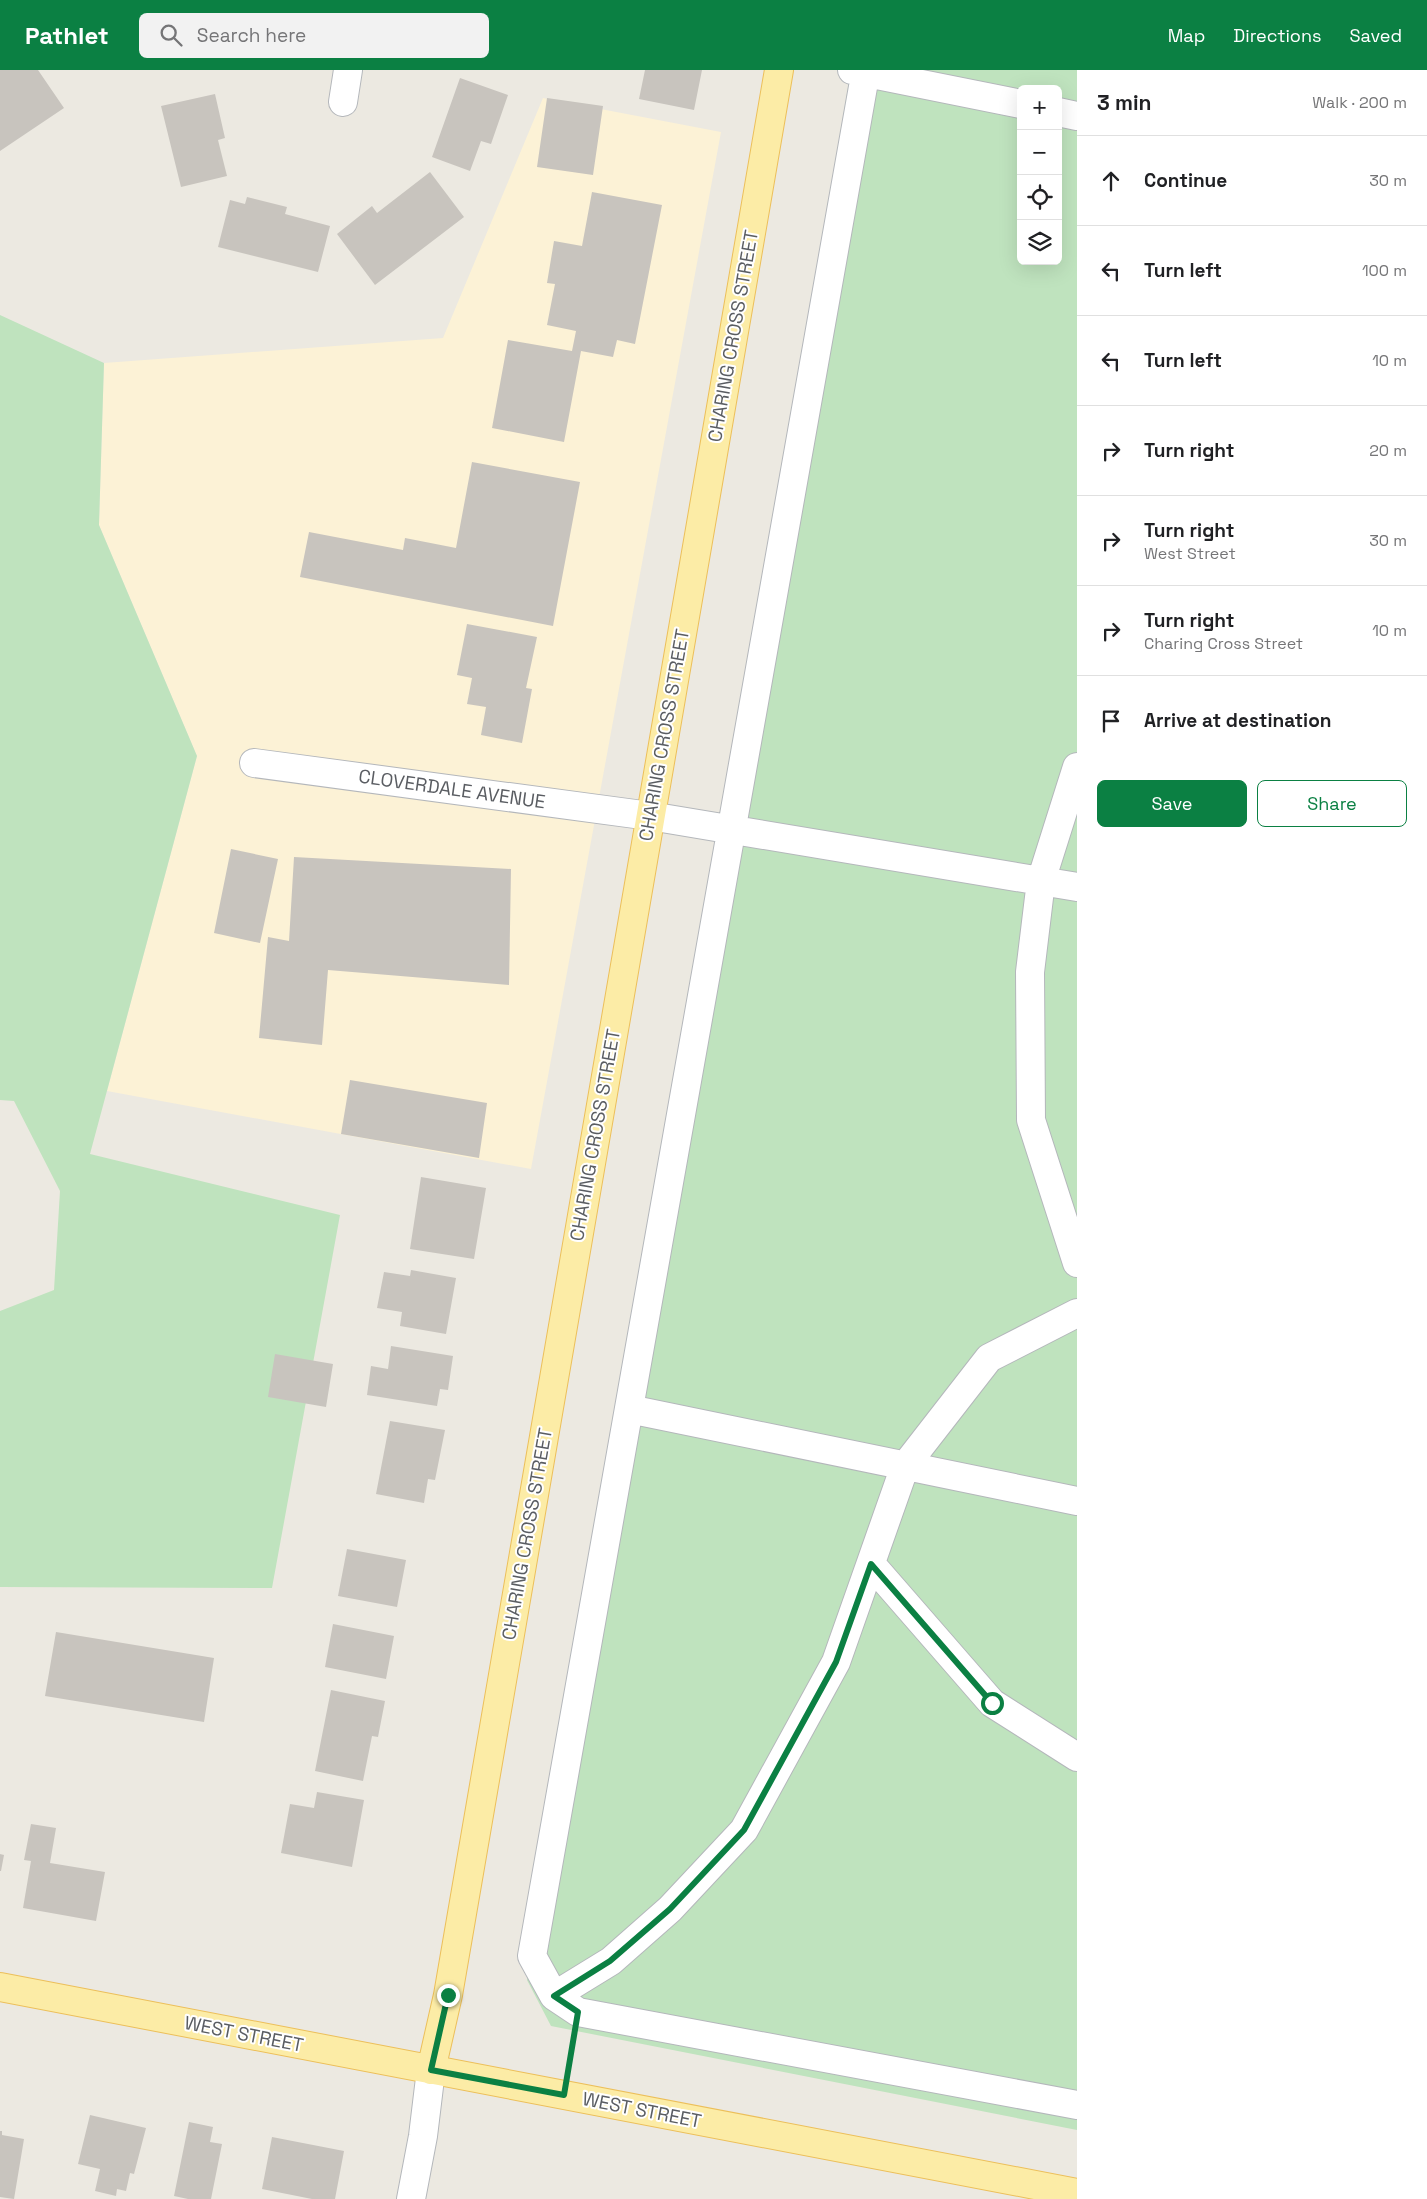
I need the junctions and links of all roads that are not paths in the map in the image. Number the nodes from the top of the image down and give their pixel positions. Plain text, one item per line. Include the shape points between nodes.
1 (348, 70) edge
2 (779, 70) edge
3 (861, 71) edge
4 (343, 102) dead end
5 (1017, 103) edge
6 (1062, 113) edge
7 (1077, 116) edge
8 (254, 763) dead end
9 (1077, 767) edge
10 (650, 816) junction
11 (731, 829) junction
12 (1041, 880) junction
13 (1077, 887) edge
14 (1077, 1263) edge
15 (1077, 1312) edge
16 (629, 1409) junction
17 (905, 1466) junction
18 (1077, 1501) edge
19 (871, 1564) junction
20 (1077, 1757) edge
21 (0, 1988) edge
22 (554, 1996) junction
23 (431, 2070) junction
24 (1077, 2105) edge
25 (1077, 2193) edge
26 (411, 2199) edge

1 - 4 street
2 - 10 main road, CHARING CROSS STREET
3 - 5 street
3 - 11 street
6 - 7 street
8 - 10 street, CLOVERDALE AVENUE
9 - 12 street
10 - 11 street, CLOVERDALE AVENUE
10 - 23 main road, CHARING CROSS STREET via 448,1995
11 - 12 street, CLOVERDALE AVENUE
11 - 16 street
12 - 13 street, CLOVERDALE AVENUE
12 - 14 street via 1030,972 1031,1120
15 - 17 street via 989,1358
16 - 17 street
16 - 22 street via 532,1956
17 - 18 street
17 - 19 street
19 - 20 street via 992,1703
19 - 22 street via 836,1662 744,1830 670,1909 618,1954
21 - 23 main road, WEST STREET
22 - 24 street via 578,2012
23 - 25 main road, WEST STREET
23 - 26 street, CHARING CROSS STREET

